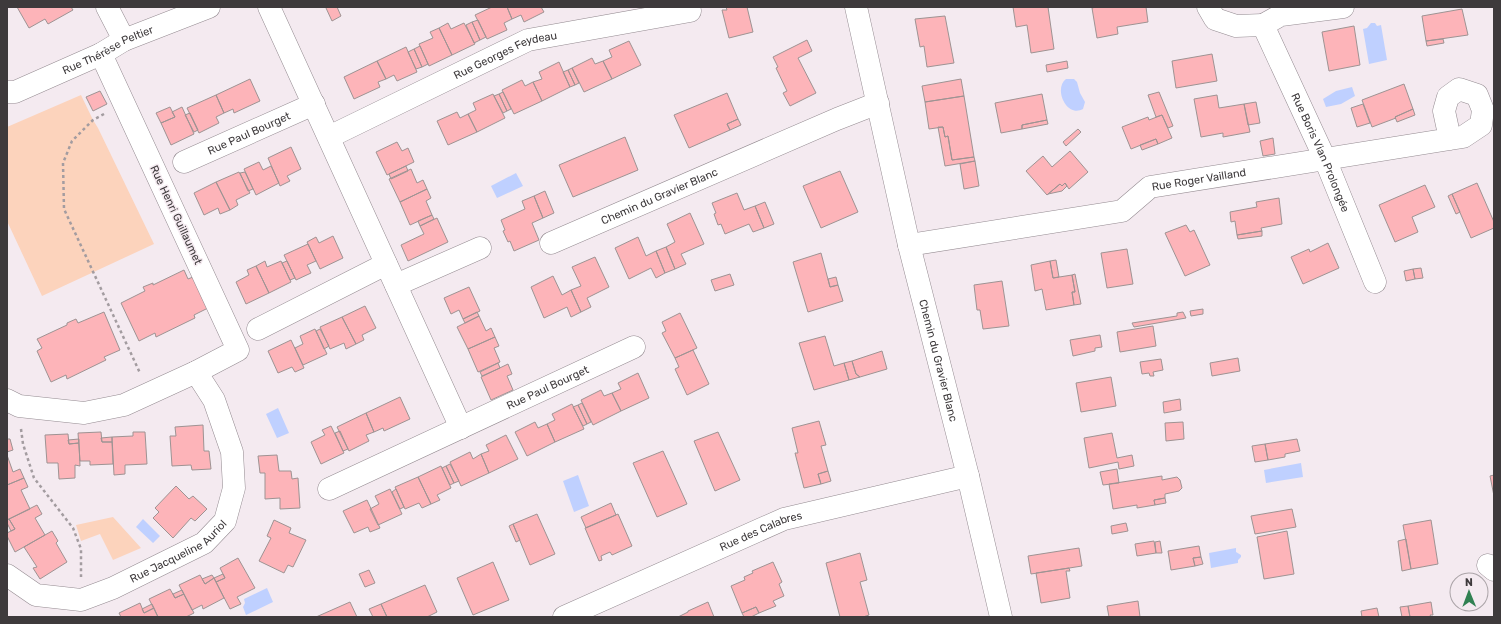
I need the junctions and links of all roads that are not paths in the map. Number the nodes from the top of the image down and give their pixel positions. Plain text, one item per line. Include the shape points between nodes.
1 (106, 7) edge
2 (209, 7) edge
3 (269, 7) edge
4 (689, 7) edge
5 (856, 7) edge
6 (1208, 7) edge
7 (1342, 7) edge
8 (1271, 16) edge
9 (124, 40) junction
10 (101, 54) junction
11 (7, 92) edge
12 (878, 103) junction
13 (314, 104) junction
14 (329, 137) junction
15 (1450, 139) dead end
16 (1325, 159) junction
17 (184, 162) dead end
18 (551, 244) dead end
19 (909, 246) junction
20 (480, 248) dead end
21 (386, 264) junction
22 (1375, 282) dead end
23 (396, 285) junction
24 (258, 329) dead end
25 (634, 348) dead end
26 (196, 372) junction
27 (13, 403) edge
28 (461, 428) junction
29 (968, 476) junction
30 (329, 489) dead end
31 (7, 575) edge
32 (564, 617) edge
33 (1001, 617) edge

1 - 9 street
2 - 9 street, Rue Thérèse Peltier
3 - 13 street
4 - 14 street, Rue Georges Feydeau via 690,11 528,40
5 - 12 street, Chemin du Gravier Blanc
6 - 8 street via 1215,19 1236,26
7 - 8 street
8 - 16 street, Rue Boris Vian Prolongée
9 - 10 street, Rue Thérèse Peltier
10 - 11 street, Rue Thérèse Peltier via 15,92
10 - 26 street, Rue Henri Guillaumet via 238,350
12 - 18 street, Chemin du Gravier Blanc
12 - 19 street, Chemin du Gravier Blanc
13 - 14 street
13 - 17 street, Rue Paul Bourget
14 - 21 street
15 - 16 street, Rue Roger Vailland
16 - 19 street, Rue Roger Vailland via 1150,187 1122,211
16 - 22 street, Rue Boris Vian Prolongée
19 - 29 street, Chemin du Gravier Blanc
20 - 23 street
21 - 23 street
21 - 24 street
23 - 28 street
25 - 28 street, Rue Paul Bourget
26 - 27 street via 124,405 84,413
26 - 31 street, Rue Jacqueline Auriol via 214,400 232,452 234,488 225,521 204,543 113,588 81,600 36,595
28 - 30 street, Rue Paul Bourget
29 - 32 street, Rue des Calabres via 784,519
29 - 33 street, Chemin du Gravier Blanc

